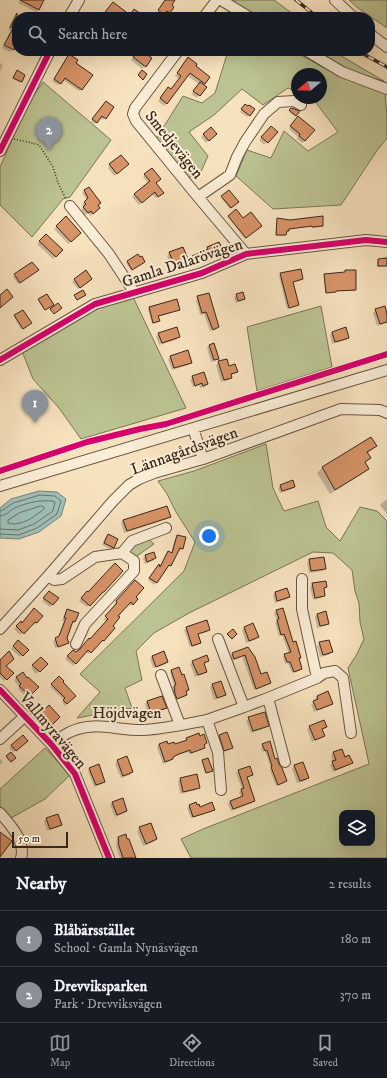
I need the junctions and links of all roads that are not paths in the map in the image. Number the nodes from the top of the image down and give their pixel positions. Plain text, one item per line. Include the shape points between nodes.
1 (79, 0) edge
2 (217, 0) edge
3 (221, 0) edge
4 (335, 0) edge
5 (72, 12) edge
6 (208, 12) edge
7 (241, 12) edge
8 (347, 12) edge
9 (375, 38) edge
10 (387, 47) edge
11 (47, 56) edge
12 (174, 56) edge
13 (315, 56) edge
14 (387, 89) edge
15 (301, 105) dead end
16 (0, 151) edge
17 (198, 197) junction
18 (70, 206) road end
19 (387, 242) edge
20 (246, 254) junction
21 (134, 292) junction
22 (0, 360) edge
23 (387, 370) edge
24 (387, 413) edge
25 (193, 428) junction
26 (203, 459) junction
27 (0, 486) edge
28 (166, 528) dead end
29 (122, 553) junction
30 (49, 575) junction
31 (302, 579) dead end
32 (0, 629) edge
33 (218, 639) dead end
34 (76, 644) dead end
35 (161, 675) dead end
36 (317, 678) junction
37 (0, 690) edge
38 (268, 698) junction
39 (244, 707) junction
40 (25, 716) junction
41 (207, 720) junction
42 (180, 725) junction
43 (351, 733) dead end
44 (0, 739) edge
45 (52, 745) junction
46 (285, 762) dead end
47 (221, 790) dead end
48 (0, 813) edge
49 (21, 858) edge
50 (109, 858) edge

1 - 5 street
2 - 6 street
3 - 7 street
4 - 8 street
9 - 10 street
11 - 16 street
12 - 17 street, Smedjevägen via 132,114
13 - 14 street via 342,72
15 - 17 street, Smedjevägen via 294,101 278,102 264,114 245,142 230,175
17 - 20 street, Smedjevägen
18 - 21 street via 109,254
19 - 20 street, Gamla Dalarövägen via 366,240
20 - 21 street, Gamla Dalarövägen via 202,273
21 - 22 street, Gamla Dalarövägen via 94,304
23 - 25 street
24 - 26 street, Lännagårdsvägen via 380,410 341,409
25 - 26 street
25 - 27 street
26 - 30 street, Lännagårdsvägen via 154,473 129,485
28 - 29 street via 132,541
29 - 30 street via 95,557 62,578 54,580
29 - 34 street via 134,560 134,571 85,624
30 - 32 street, Lännagårdsvägen
31 - 36 street via 302,609
33 - 39 street
35 - 42 street
36 - 38 street, Höjdvägen
36 - 43 street, Höjdvägen via 334,670 343,678
37 - 40 street, Vallmyravägen
38 - 39 street, Höjdvägen
38 - 46 street
39 - 41 street, Höjdvägen
40 - 44 street
40 - 45 street, Vallmyravägen
41 - 42 street, Höjdvägen
41 - 47 street via 218,752
42 - 45 street, Höjdvägen via 142,730 85,727 69,732
45 - 50 street, Vallmyravägen via 75,774
48 - 49 street via 19,836

